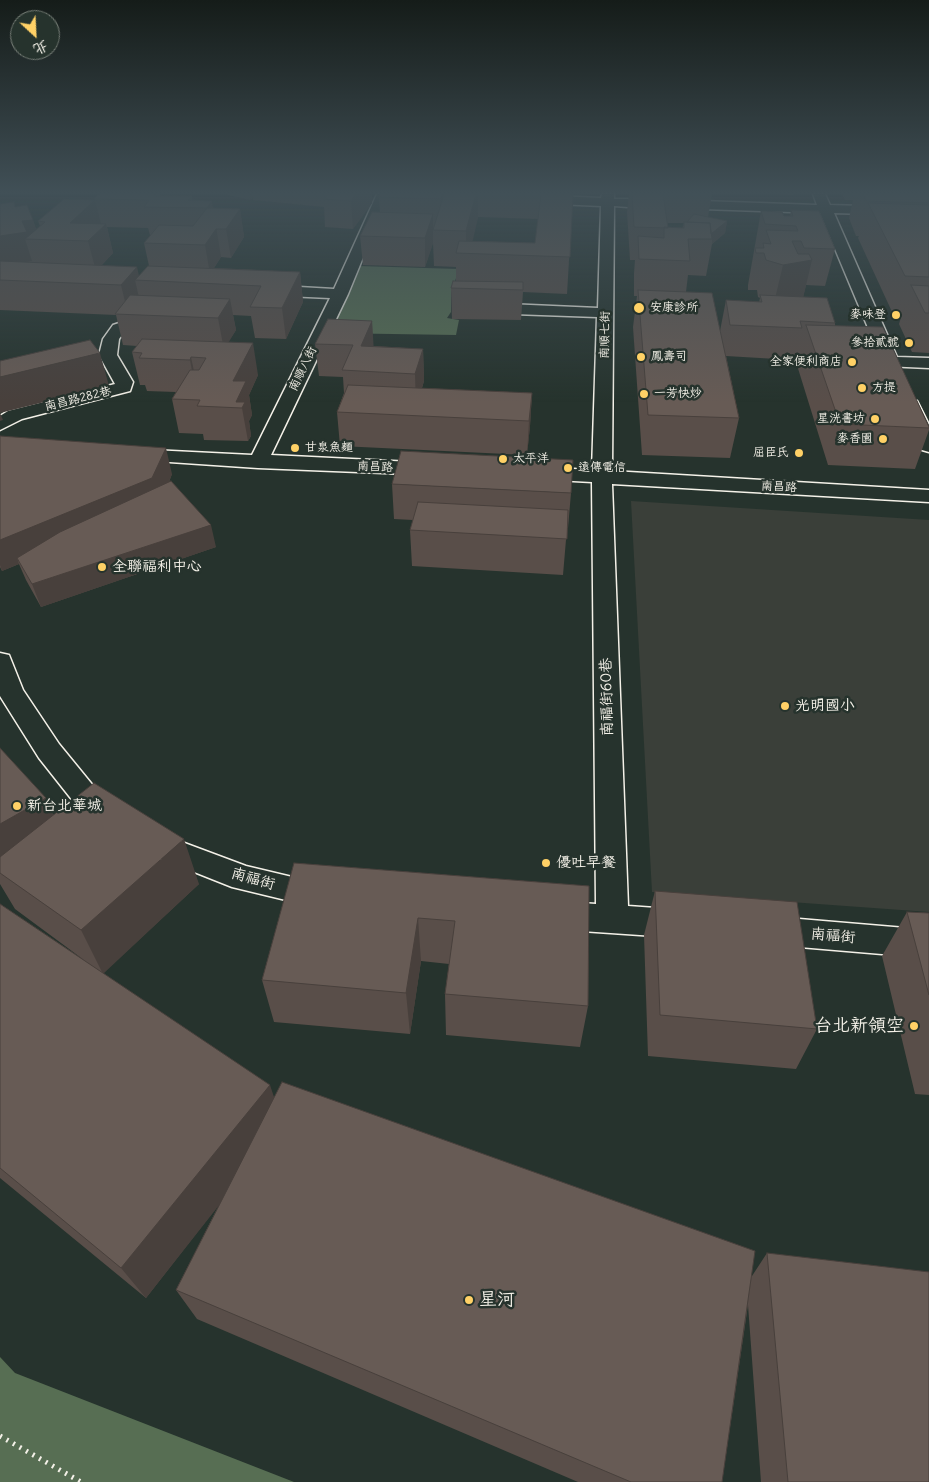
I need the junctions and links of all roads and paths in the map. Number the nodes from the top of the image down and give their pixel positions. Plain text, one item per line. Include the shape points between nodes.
1 (353, 263) edge
2 (607, 263) edge
3 (849, 263) edge
4 (252, 289) edge
5 (340, 294) junction
6 (465, 307) edge
7 (606, 313) junction
8 (119, 328) edge
9 (890, 362) junction
10 (929, 363) edge
11 (0, 424) edge
12 (929, 446) edge
13 (109, 453) edge
14 (258, 462) junction
15 (455, 470) edge
16 (514, 472) edge
17 (602, 476) junction
18 (929, 496) edge
19 (0, 661) edge
20 (347, 901) edge
21 (524, 914) edge
22 (612, 918) junction
23 (929, 944) edge
24 (0, 1436) edge
25 (81, 1482) edge

1 - 5 street, 南順八街
2 - 7 street, 南順七街
3 - 9 street
4 - 5 street
5 - 14 street, 南順八街
6 - 7 street
7 - 17 street, 南順七街
8 - 11 street, 南昌路282巷 via 111,339 108,355 124,387 15,415
9 - 10 street
9 - 12 street
13 - 14 street, 南昌路
14 - 15 street, 南昌路
16 - 17 street, 南昌路
17 - 18 street, 南昌路
17 - 22 street, 南福街60巷
19 - 20 street, 南福街 via 10,691 49,751 98,812 147,841 243,878
21 - 22 street, 南福街
22 - 23 street, 南福街
24 - 25 path

